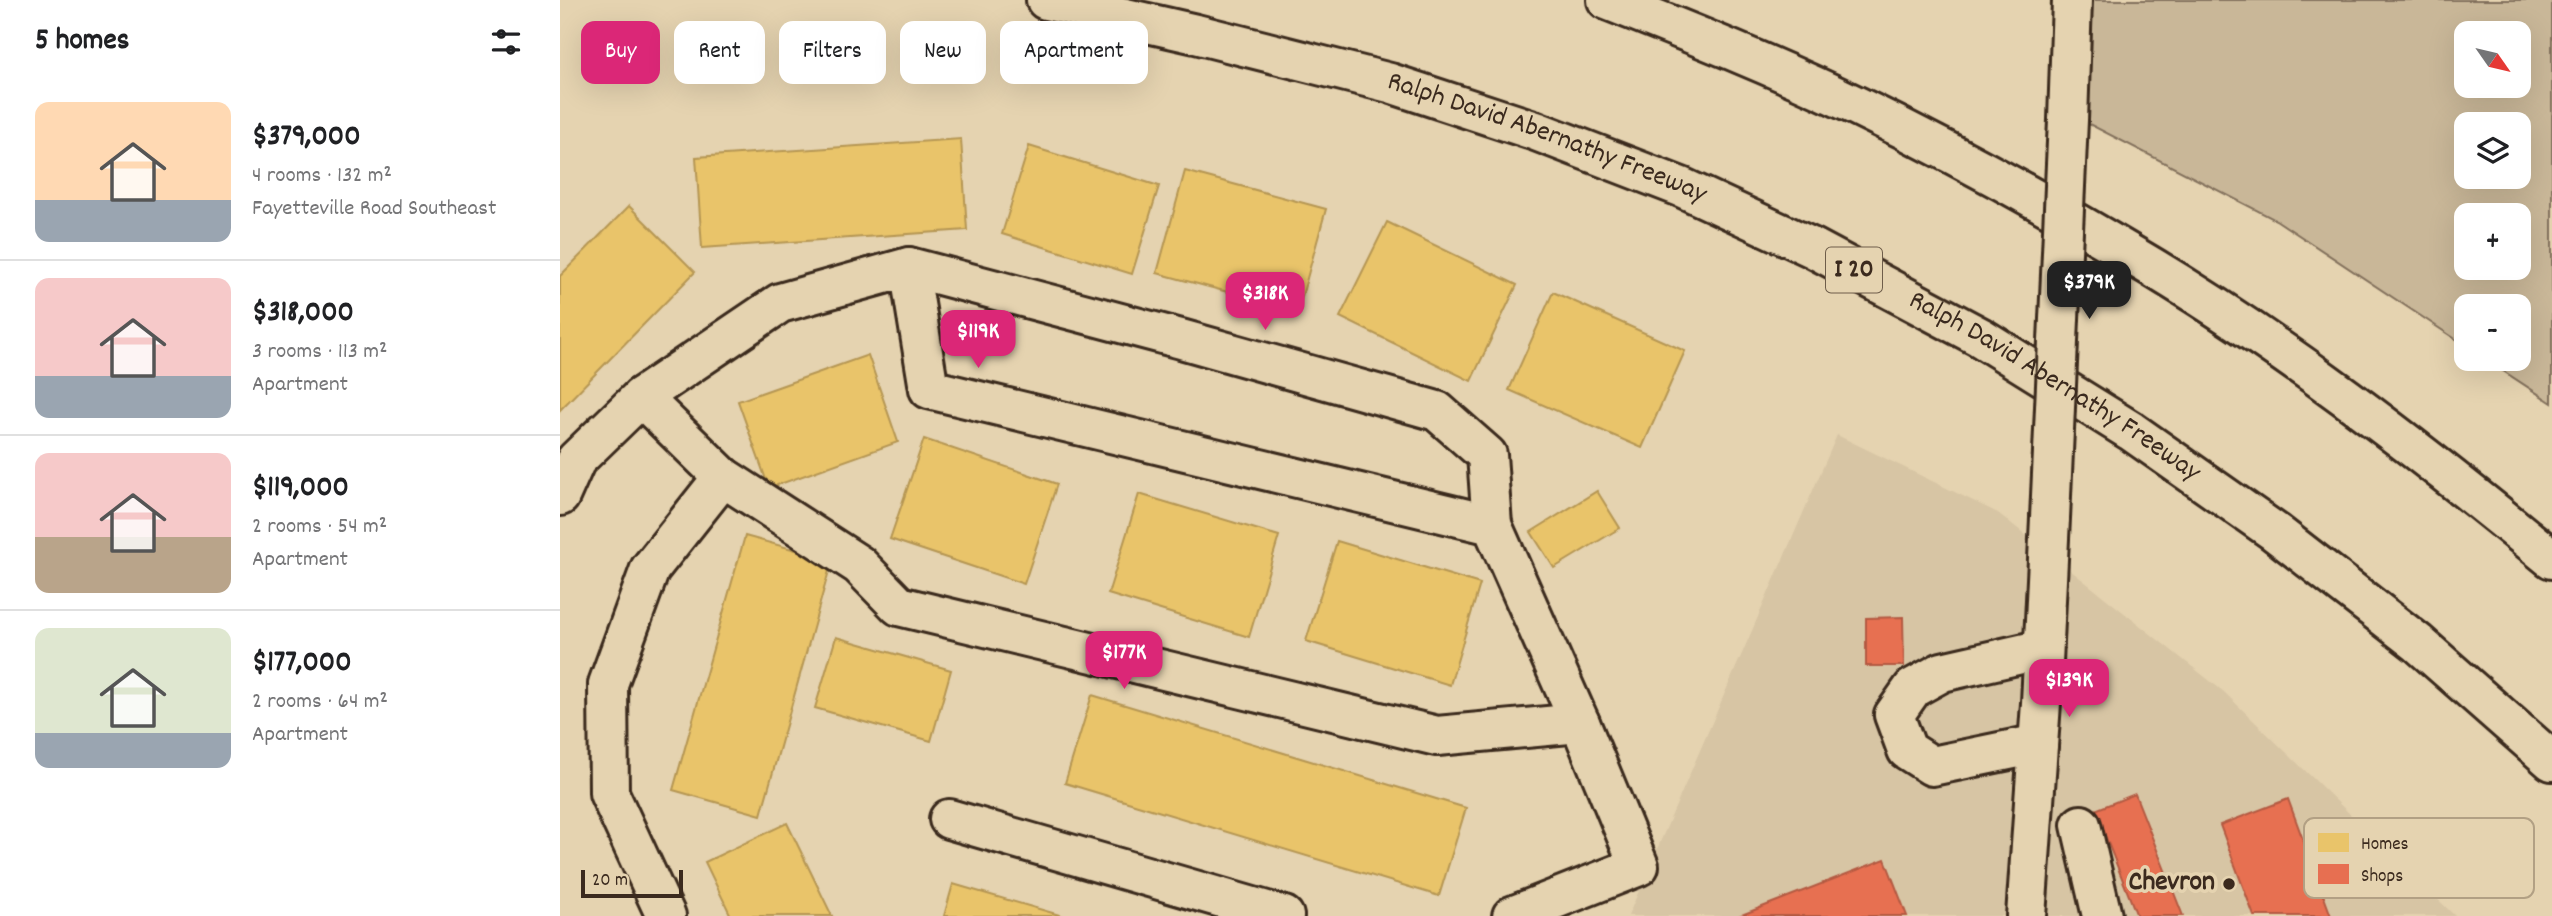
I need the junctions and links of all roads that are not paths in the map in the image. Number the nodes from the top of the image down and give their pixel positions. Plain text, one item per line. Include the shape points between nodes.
1 (1046, 0) edge
2 (1607, 0) edge
3 (2073, 0) edge
4 (909, 267) junction
5 (641, 397) junction
6 (723, 477) junction
7 (560, 496) edge
8 (1492, 525) junction
9 (2552, 559) edge
10 (2043, 649) junction
11 (1580, 723) junction
12 (2038, 744) junction
13 (2552, 761) edge
14 (949, 819) dead end
15 (2032, 831) junction
16 (666, 916) edge
17 (1284, 916) edge
18 (1512, 916) edge
19 (2026, 916) edge
20 (2102, 916) edge

1 - 13 main road, Ralph David Abernathy Freeway / I 20 via 1390,83 1536,131 1681,187 1813,248 1980,337 2131,431 2275,532 2407,634
2 - 9 main road via 1858,106 2132,254 2333,388 2449,474
3 - 10 main road, bridge
4 - 5 main road via 780,303
4 - 8 main road via 1437,411 1488,455
4 - 8 main road via 929,389
5 - 6 main road
5 - 7 main road via 576,460
6 - 11 main road via 859,565 899,606 1437,736
6 - 16 main road via 649,569 608,684 609,793
8 - 11 main road
10 - 12 main road
10 - 12 main road via 1942,672 1913,688 1894,715 1908,750 1932,766
11 - 18 main road via 1639,866
12 - 15 main road
14 - 17 main road
15 - 19 main road
15 - 20 main road via 2090,823

